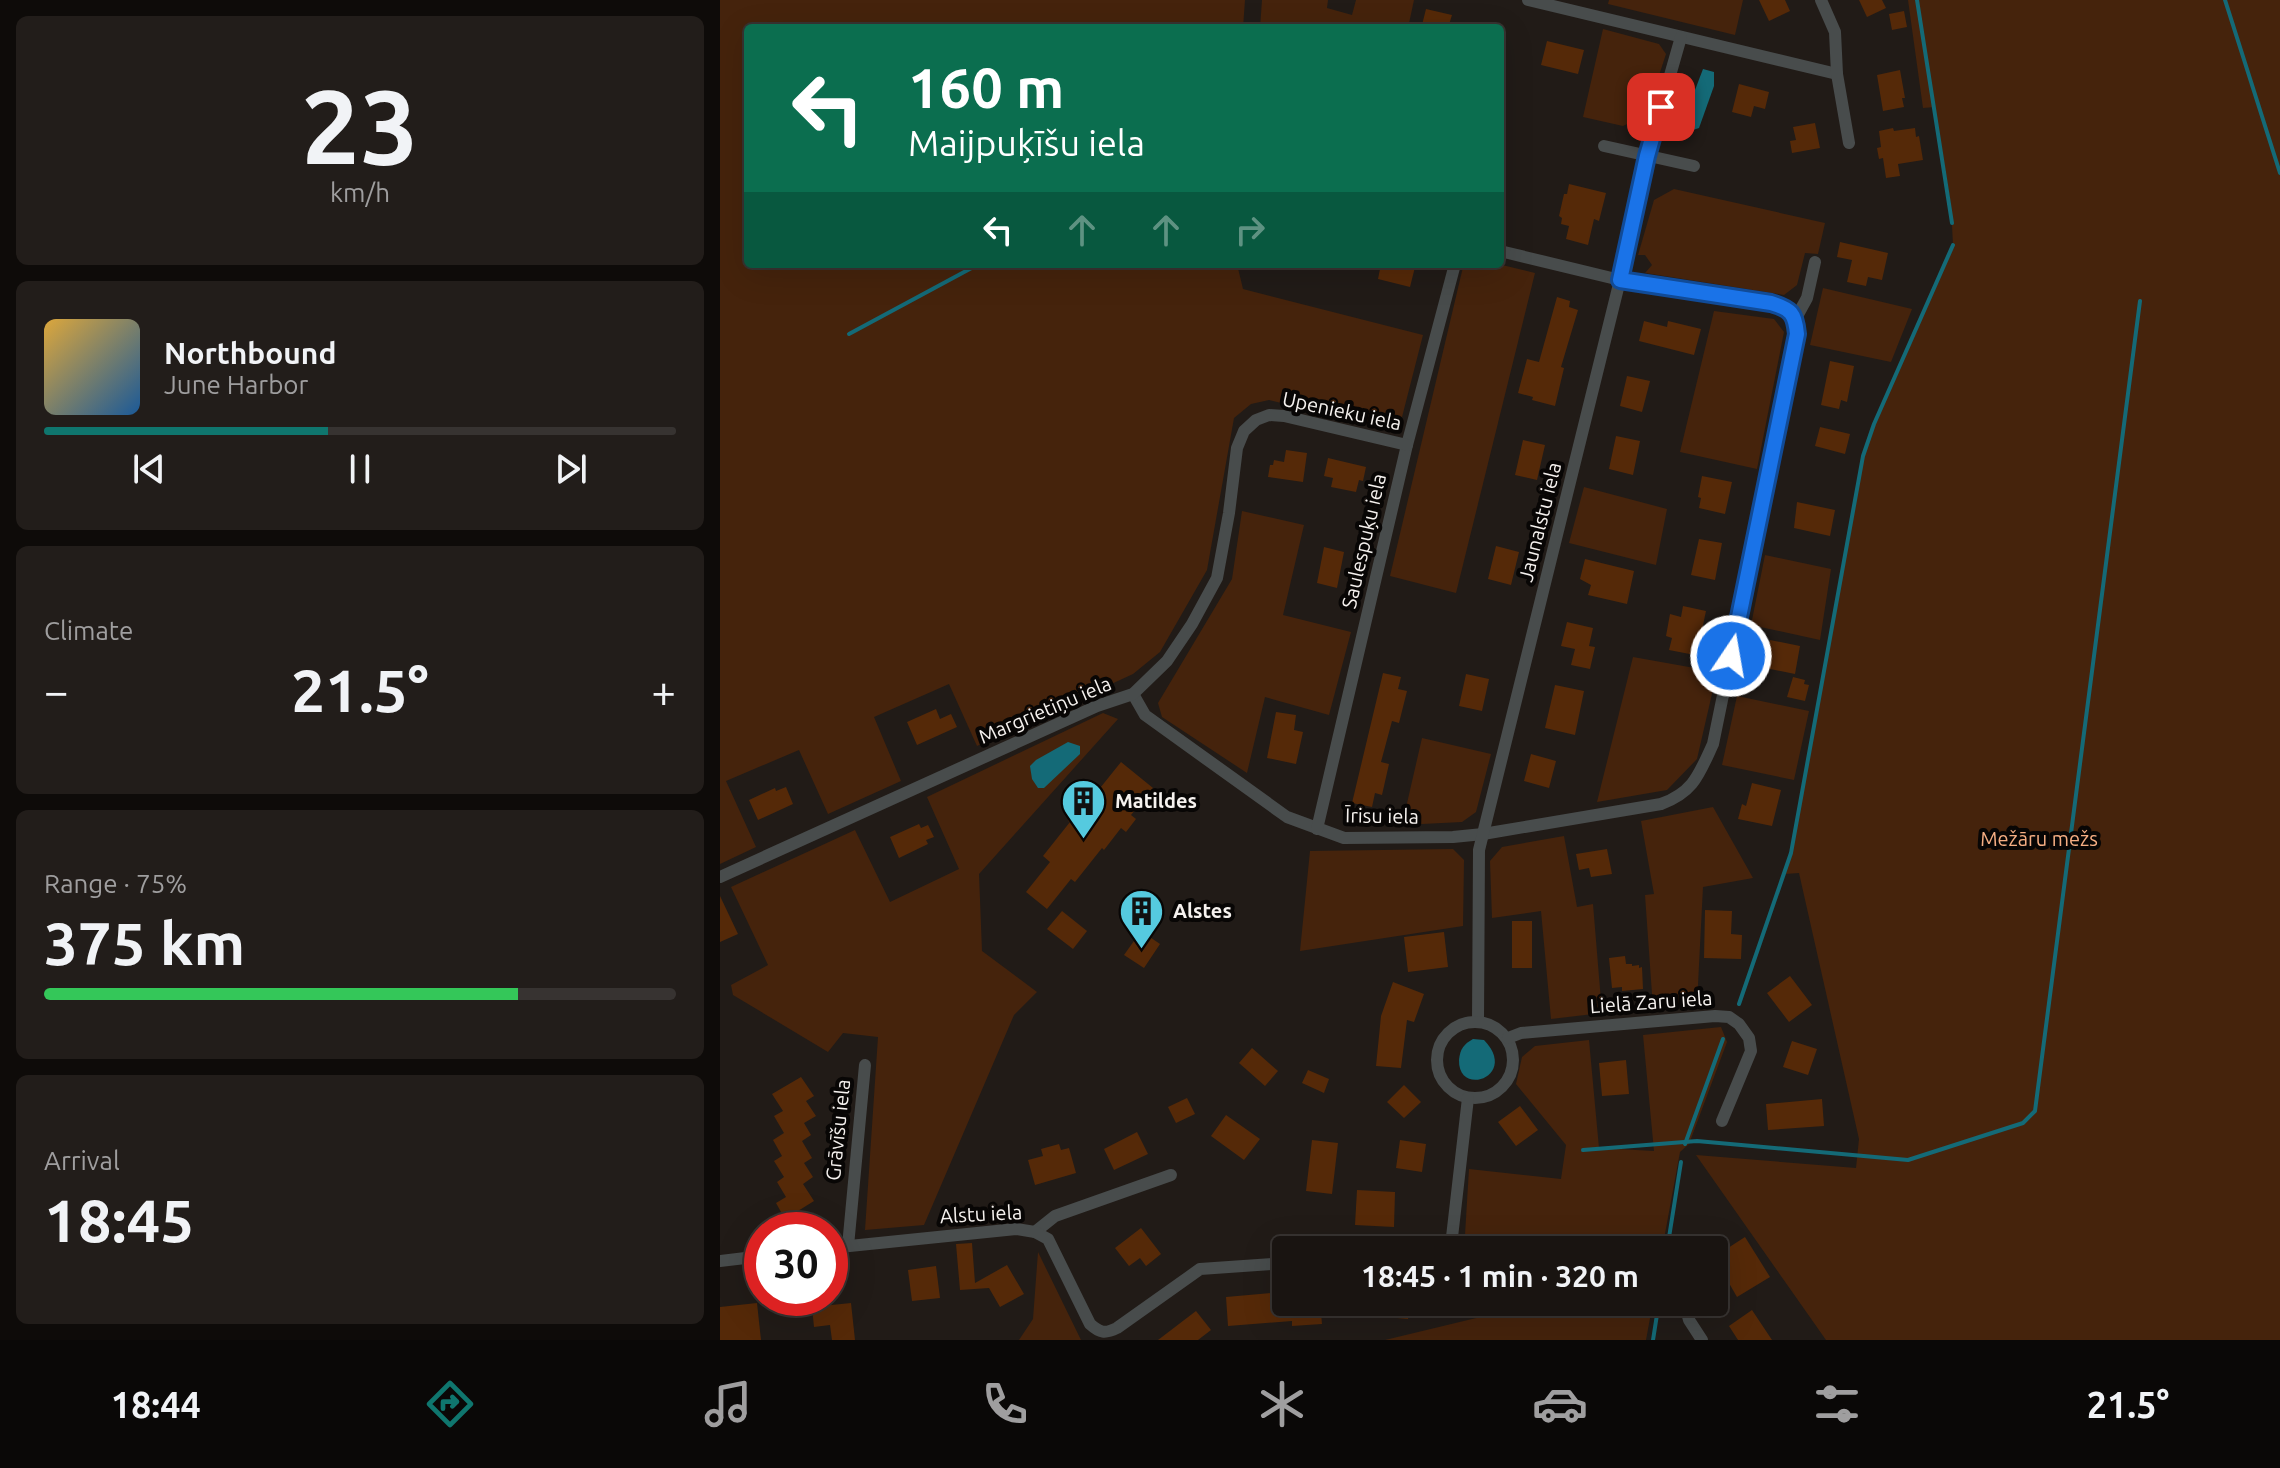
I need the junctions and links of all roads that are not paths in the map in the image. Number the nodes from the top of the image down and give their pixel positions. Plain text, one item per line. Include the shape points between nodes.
1 (1528, 0) edge
2 (1821, 0) edge
3 (1681, 37) junction
4 (1837, 74) junction
5 (1849, 143) dead end
6 (1604, 146) dead end
7 (1647, 156) junction
8 (1694, 166) dead end
9 (1504, 252) edge
10 (1815, 262) dead end
11 (1454, 268) edge
12 (1620, 280) junction
13 (1796, 318) junction
14 (1269, 415) joint
15 (1407, 445) junction
16 (1133, 694) junction
17 (1317, 829) junction
18 (1483, 834) junction
19 (720, 877) edge
20 (1478, 1021) junction
21 (1508, 1038) junction
22 (865, 1065) dead end
23 (1468, 1098) junction
24 (1722, 1121) dead end
25 (1171, 1175) dead end
26 (1035, 1232) junction
27 (1452, 1236) edge
28 (848, 1246) joint
29 (744, 1258) edge
30 (720, 1261) edge
31 (1272, 1264) edge
32 (1688, 1316) edge
33 (1702, 1340) edge

1 - 3 street
2 - 4 street via 1835,32
3 - 4 street
3 - 7 street, Jaunalstu iela
4 - 5 street
6 - 7 street
7 - 8 street
7 - 12 street, Jaunalstu iela
9 - 12 street
10 - 13 street
11 - 15 street, Saulespuķu iela
12 - 13 street via 1771,303
12 - 18 street, Jaunalstu iela
13 - 18 street, Īrisu iela via 1797,334 1713,744 1694,784 1661,804
14 - 15 street, Upenieku iela
14 - 16 street, Margrietiņu iela via 1244,431 1237,448 1217,578 1167,661
15 - 17 street, Saulespuķu iela
16 - 17 street, Īrisu iela via 1145,715 1287,817
16 - 19 street, Margrietiņu iela
17 - 18 street, Īrisu iela via 1344,838
18 - 20 street, Jaunalstu iela
20 - 21 street via 1495,1026
20 - 23 street via 1459,1025 1444,1037 1437,1055 1439,1074 1451,1090
21 - 23 street via 1514,1055 1512,1073 1502,1088 1486,1097
21 - 24 street, Lielā Zaru iela via 1729,1017 1743,1028 1751,1051
22 - 28 street, Grāvīšu iela
23 - 27 street
25 - 26 street, Alstu iela via 1055,1216
26 - 28 street, Alstu iela via 1016,1229
26 - 31 street via 1048,1239 1090,1324 1107,1333 1200,1269
29 - 30 street
32 - 33 street

